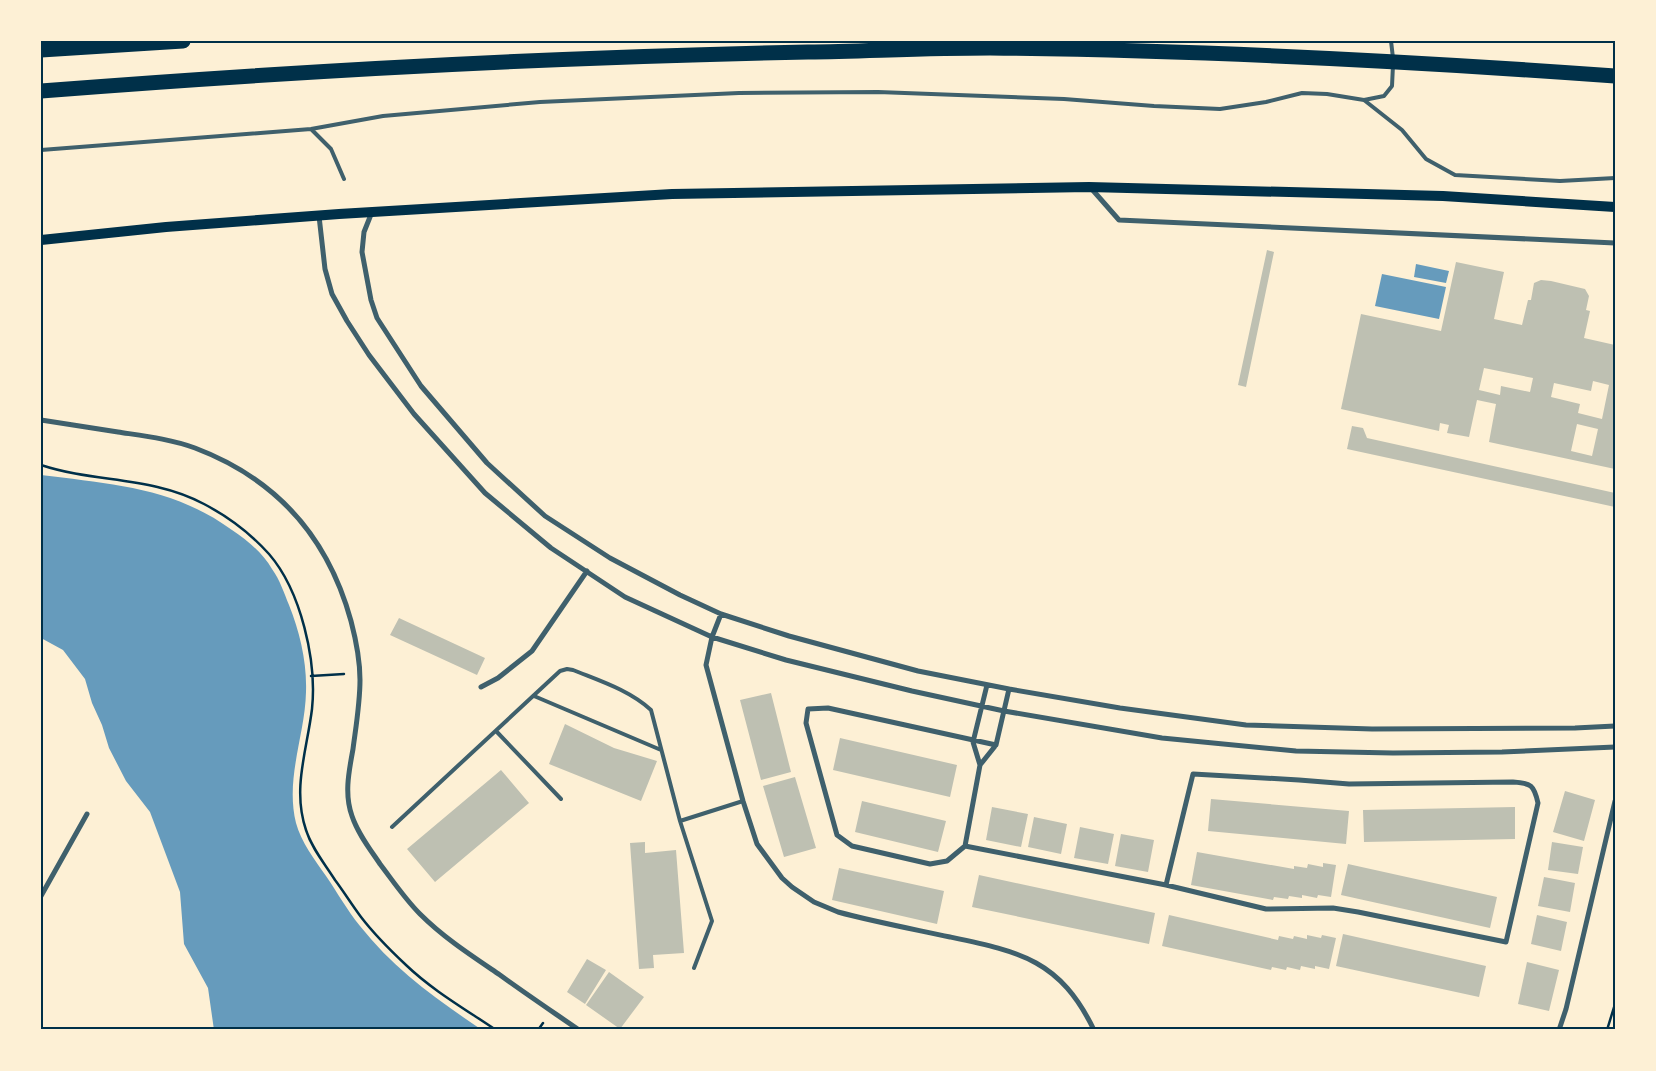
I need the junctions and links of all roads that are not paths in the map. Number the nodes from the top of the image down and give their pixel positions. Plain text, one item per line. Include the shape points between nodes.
1 (183, 41) edge
2 (1391, 41) edge
3 (41, 50) edge
4 (1615, 76) edge
5 (41, 91) edge
6 (1364, 100) junction
7 (311, 129) junction
8 (41, 150) edge
9 (1615, 178) edge
10 (344, 179) dead end
11 (1089, 187) junction
12 (1615, 207) edge
13 (372, 212) junction
14 (318, 216) junction
15 (41, 240) edge
16 (1615, 243) edge
17 (41, 420) edge
18 (587, 571) junction
19 (721, 614) junction
20 (712, 637) junction
21 (987, 685) junction
22 (482, 687) dead end
23 (1009, 689) junction
24 (534, 696) junction
25 (982, 706) junction
26 (1004, 711) junction
27 (1615, 726) edge
28 (496, 731) junction
29 (973, 742) junction
30 (996, 746) junction
31 (1615, 748) edge
32 (661, 750) junction
33 (980, 765) junction
34 (561, 799) dead end
35 (743, 800) junction
36 (1615, 801) edge
37 (87, 814) dead end
38 (680, 821) junction
39 (392, 827) dead end
40 (965, 846) junction
41 (1166, 885) junction
42 (41, 896) edge
43 (694, 968) dead end
44 (580, 1030) edge
45 (1094, 1030) edge
46 (1559, 1030) edge

1 - 3 highway
2 - 6 lane via 1392,86 1384,96
4 - 5 highway via 1275,55 989,48 492,62
6 - 7 lane via 1302,93 1220,109 897,93 739,93 540,102 383,116
6 - 9 lane via 1402,130 1426,158 1455,175 1560,181
7 - 8 lane
7 - 10 lane via 331,149
11 - 12 main road via 1443,196
11 - 13 main road via 672,194
11 - 16 street via 1119,220
13 - 14 main road
13 - 19 street via 364,232 362,252 377,318 421,386 487,463 545,516 610,558
14 - 15 main road
14 - 18 street via 322,255 332,294 374,362 414,414 485,493 551,548
17 - 44 street via 150,437 193,448 256,481 297,516 317,541 332,569 354,634 360,692 347,791 352,816 363,839 398,888 432,925 472,957
18 - 20 street via 625,596
18 - 22 street via 532,651
19 - 20 street
19 - 21 street via 918,671
20 - 25 street via 786,660
20 - 35 street via 706,665
21 - 23 street
21 - 25 street
23 - 26 street
23 - 27 street via 1246,725 1372,729
24 - 28 lane
24 - 32 lane
24 - 32 lane via 567,668 603,682 651,710
25 - 26 street
25 - 29 street
26 - 30 street
26 - 31 street via 1162,738 1296,751 1482,752
28 - 34 lane
28 - 39 lane
29 - 30 street
29 - 33 street
29 - 40 street via 828,708 808,709 806,723 837,835 852,846 930,864 947,861
30 - 33 street
32 - 38 lane
33 - 40 street
35 - 38 lane
35 - 45 street via 757,844 782,878 814,902 838,912 998,947 1028,958 1063,983
36 - 46 street
37 - 42 street
38 - 43 lane via 712,921
40 - 41 street
41 - 41 street via 1266,909 1333,908 1506,942 1538,803 1535,790 1526,783 1513,782 1349,784 1193,774

